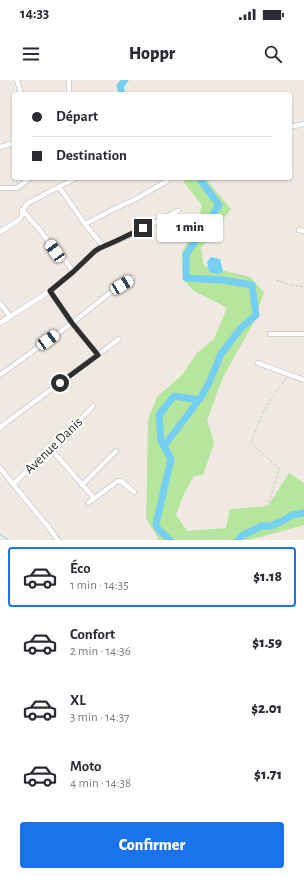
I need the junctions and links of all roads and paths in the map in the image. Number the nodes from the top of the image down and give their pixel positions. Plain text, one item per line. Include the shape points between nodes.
1 (17, 80) edge
2 (69, 80) edge
3 (20, 92) edge
4 (69, 92) edge
5 (304, 124) edge
6 (292, 127) edge
7 (12, 144) edge
8 (0, 147) edge
9 (27, 180) edge
10 (72, 180) edge
11 (166, 181) dead end
12 (59, 187) junction
13 (0, 188) edge
14 (22, 210) junction
15 (178, 211) dead end
16 (85, 224) junction
17 (0, 232) edge
18 (103, 246) junction
19 (73, 272) junction
20 (133, 278) dead end
21 (276, 280) dead end
22 (304, 287) edge
23 (50, 291) junction
24 (0, 303) edge
25 (10, 316) junction
26 (0, 323) edge
27 (72, 323) junction
28 (270, 334) dead end
29 (304, 334) edge
30 (119, 339) dead end
31 (98, 355) junction
32 (258, 363) dead end
33 (289, 374) junction
34 (0, 375) edge
35 (304, 380) edge
36 (93, 406) dead end
37 (0, 428) edge
38 (51, 448) junction
39 (116, 451) dead end
40 (0, 468) edge
41 (13, 484) junction
42 (82, 485) junction
43 (134, 492) dead end
44 (94, 498) junction
45 (88, 503) dead end
46 (263, 511) dead end
47 (58, 540) edge

1 - 3 street
2 - 4 street
5 - 6 street
7 - 8 street
9 - 13 street via 17,188
10 - 12 street
11 - 16 street
12 - 14 street via 29,202
12 - 16 street
14 - 17 street via 20,220
14 - 19 street
15 - 18 street
16 - 18 street
18 - 19 street
19 - 23 street
20 - 27 street
21 - 22 path
23 - 25 street
23 - 27 street
24 - 25 street
25 - 26 street
27 - 31 street
27 - 34 street
28 - 29 street
30 - 31 street
31 - 37 street
32 - 33 street
33 - 35 street
33 - 46 path via 266,407 251,443 279,468 271,497
36 - 38 street, Avenue Danis
38 - 41 street, Avenue Danis
38 - 42 street
39 - 42 street
40 - 41 street
41 - 47 street
42 - 44 street
43 - 44 street via 118,481
44 - 45 street

